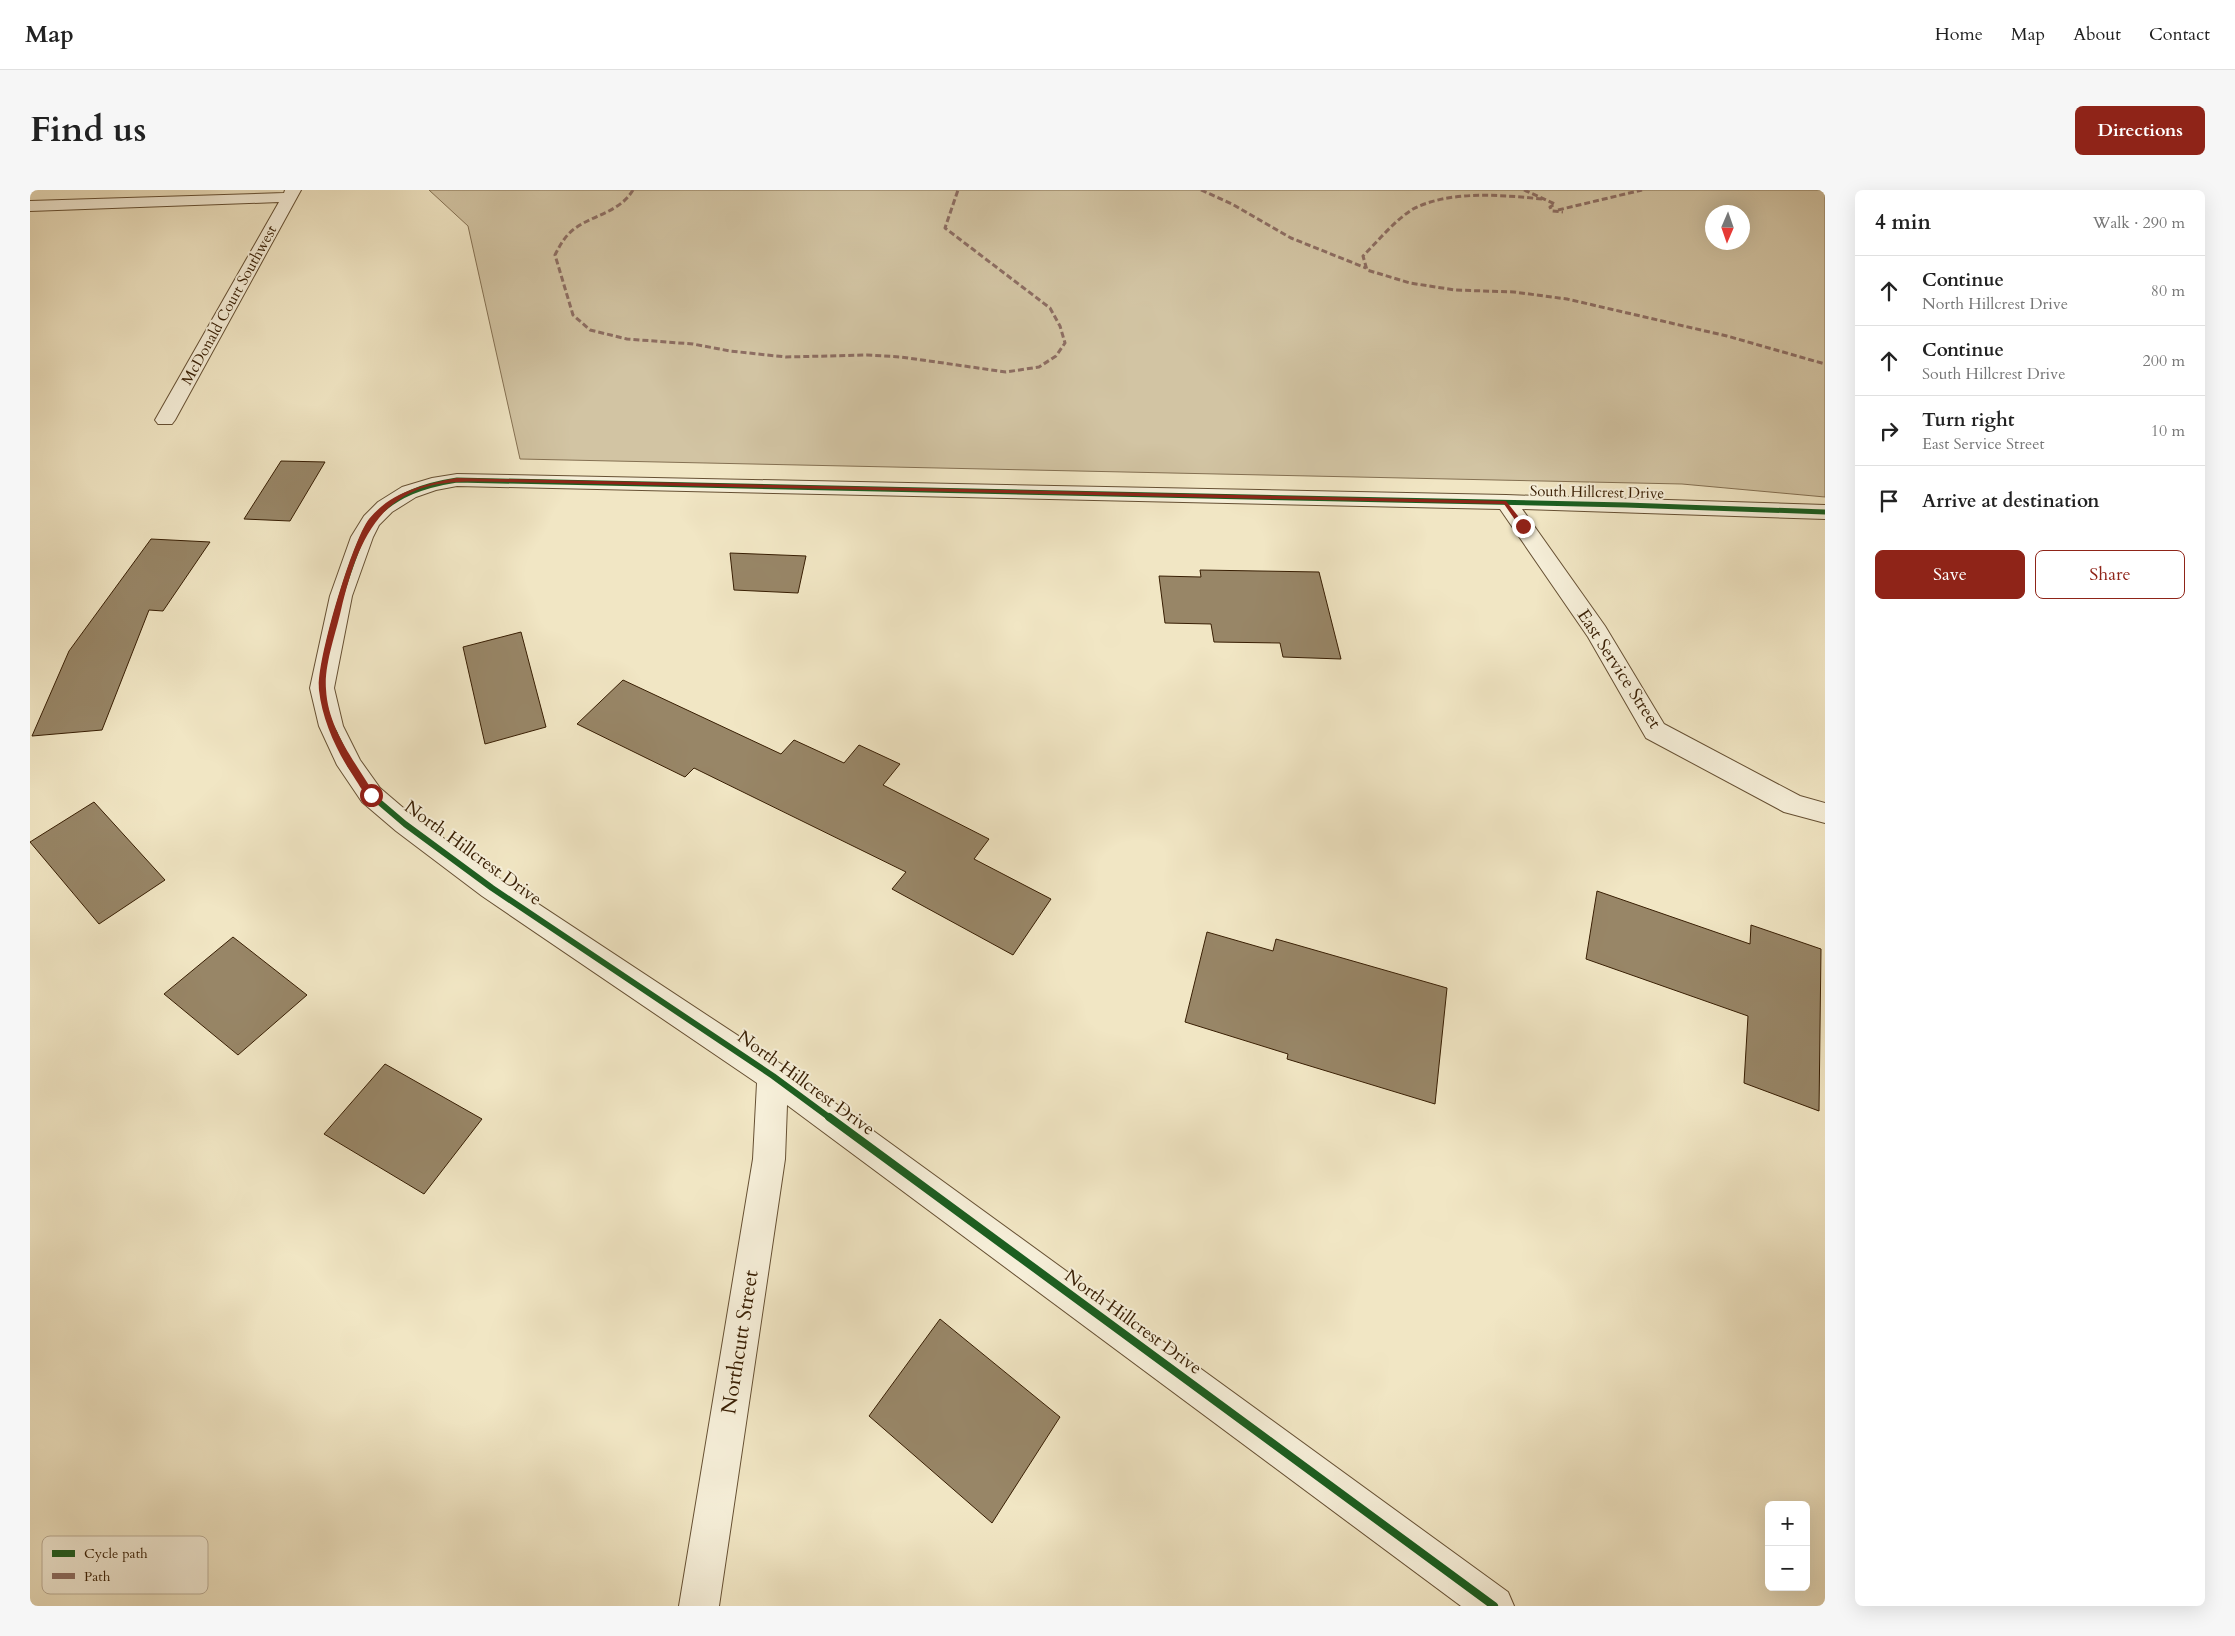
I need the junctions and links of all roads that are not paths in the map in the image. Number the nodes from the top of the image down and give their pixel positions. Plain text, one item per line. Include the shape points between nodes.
1 (291, 194) edge
2 (30, 206) edge
3 (166, 420) dead end
4 (409, 492) joint
5 (1506, 502) junction
6 (1825, 512) edge
7 (1825, 812) edge
8 (773, 1076) junction
9 (699, 1606) edge
10 (1494, 1606) edge

1 - 2 street
1 - 3 street, McDonald Court Southwest
4 - 5 street, South Hillcrest Drive via 457,480 499,480
4 - 8 street, North Hillcrest Drive via 385,507 371,521 362,537 341,596 327,656 322,688 331,726 350,766 371,795 492,888
5 - 6 street, South Hillcrest Drive
5 - 7 street, East Service Street via 1597,632 1655,731 1793,805
8 - 9 street, Northcutt Street via 769,1159
8 - 10 street, North Hillcrest Drive

